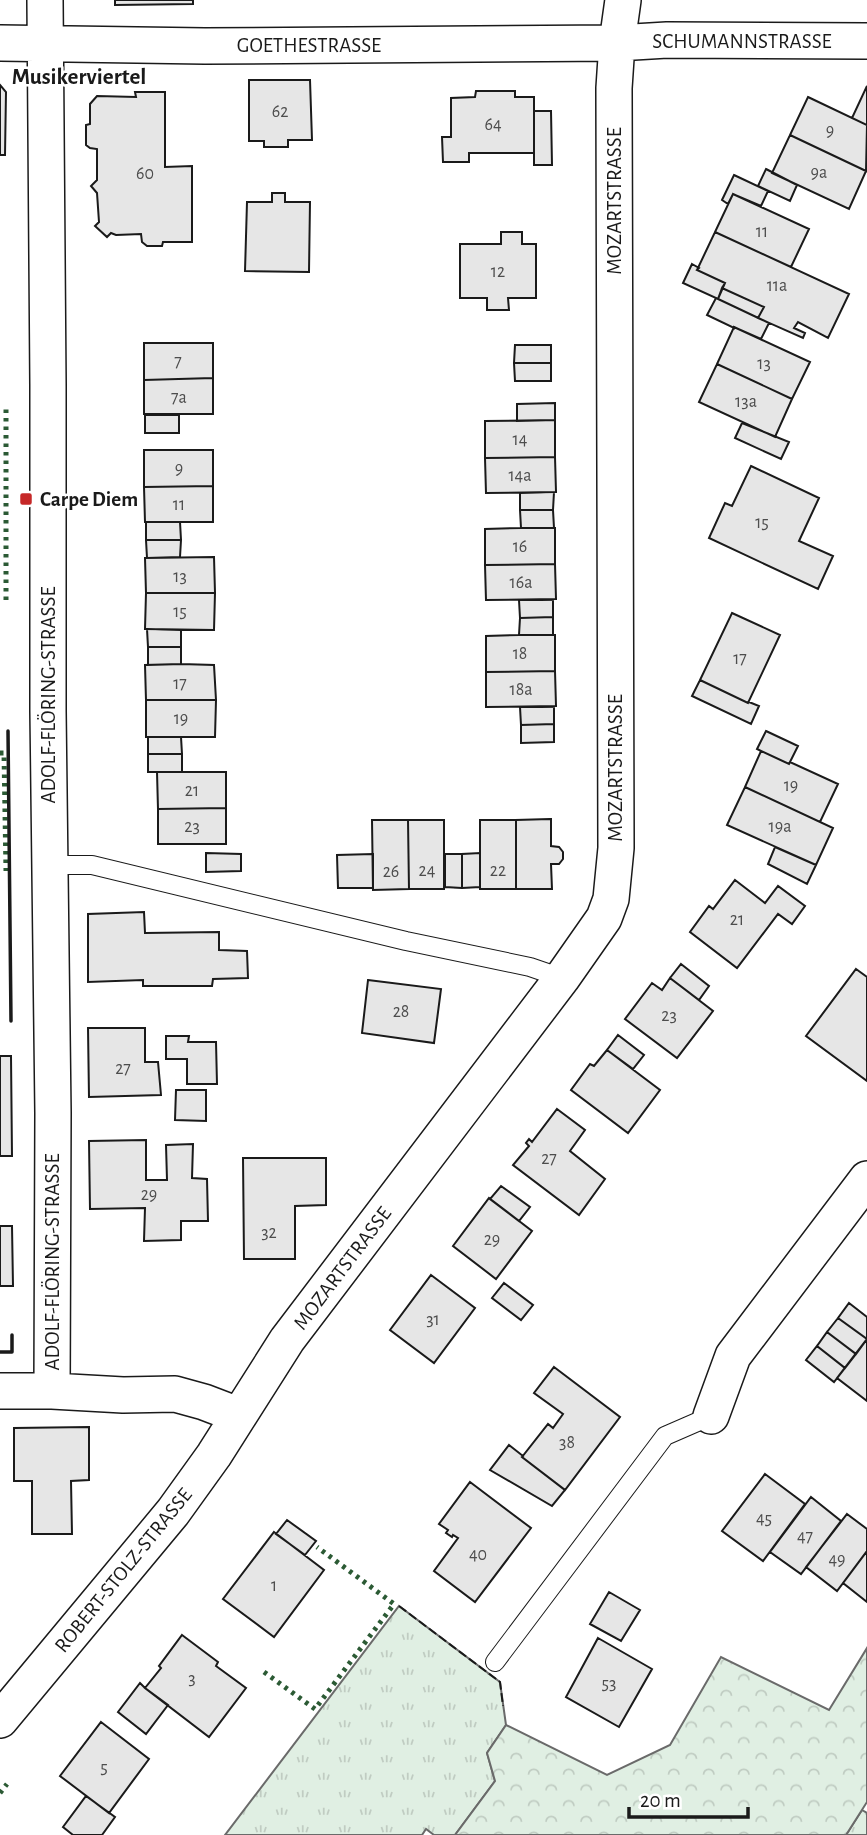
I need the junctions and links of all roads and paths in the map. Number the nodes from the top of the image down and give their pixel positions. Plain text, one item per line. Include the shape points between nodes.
1 (45, 0) edge
2 (623, 0) edge
3 (867, 41) edge
4 (0, 43) edge
5 (45, 43) junction
6 (617, 43) junction
7 (49, 865) junction
8 (562, 978) junction
9 (867, 1179) edge
10 (0, 1391) edge
11 (52, 1391) junction
12 (238, 1415) junction
13 (711, 1416) joint
14 (495, 1662) dead end
15 (0, 1720) edge

1 - 5 street, ADOLF-FLÖRING-STRASSE
2 - 6 street, MOZARTSTRASSE
3 - 6 street, SCHUMANNSTRASSE
4 - 5 street, GOETHESTRASSE
5 - 6 street, GOETHESTRASSE
5 - 7 street, ADOLF-FLÖRING-STRASSE
6 - 8 street, MOZARTSTRASSE via 616,848 611,899 604,918
7 - 8 lane via 92,865
7 - 11 street, ADOLF-FLÖRING-STRASSE
8 - 12 street, MOZARTSTRASSE via 287,1340
9 - 13 street via 733,1356
10 - 11 street
11 - 12 street via 175,1394
12 - 15 street, ROBERT-STOLZ-STRASSE via 173,1512
13 - 14 lane via 666,1436

